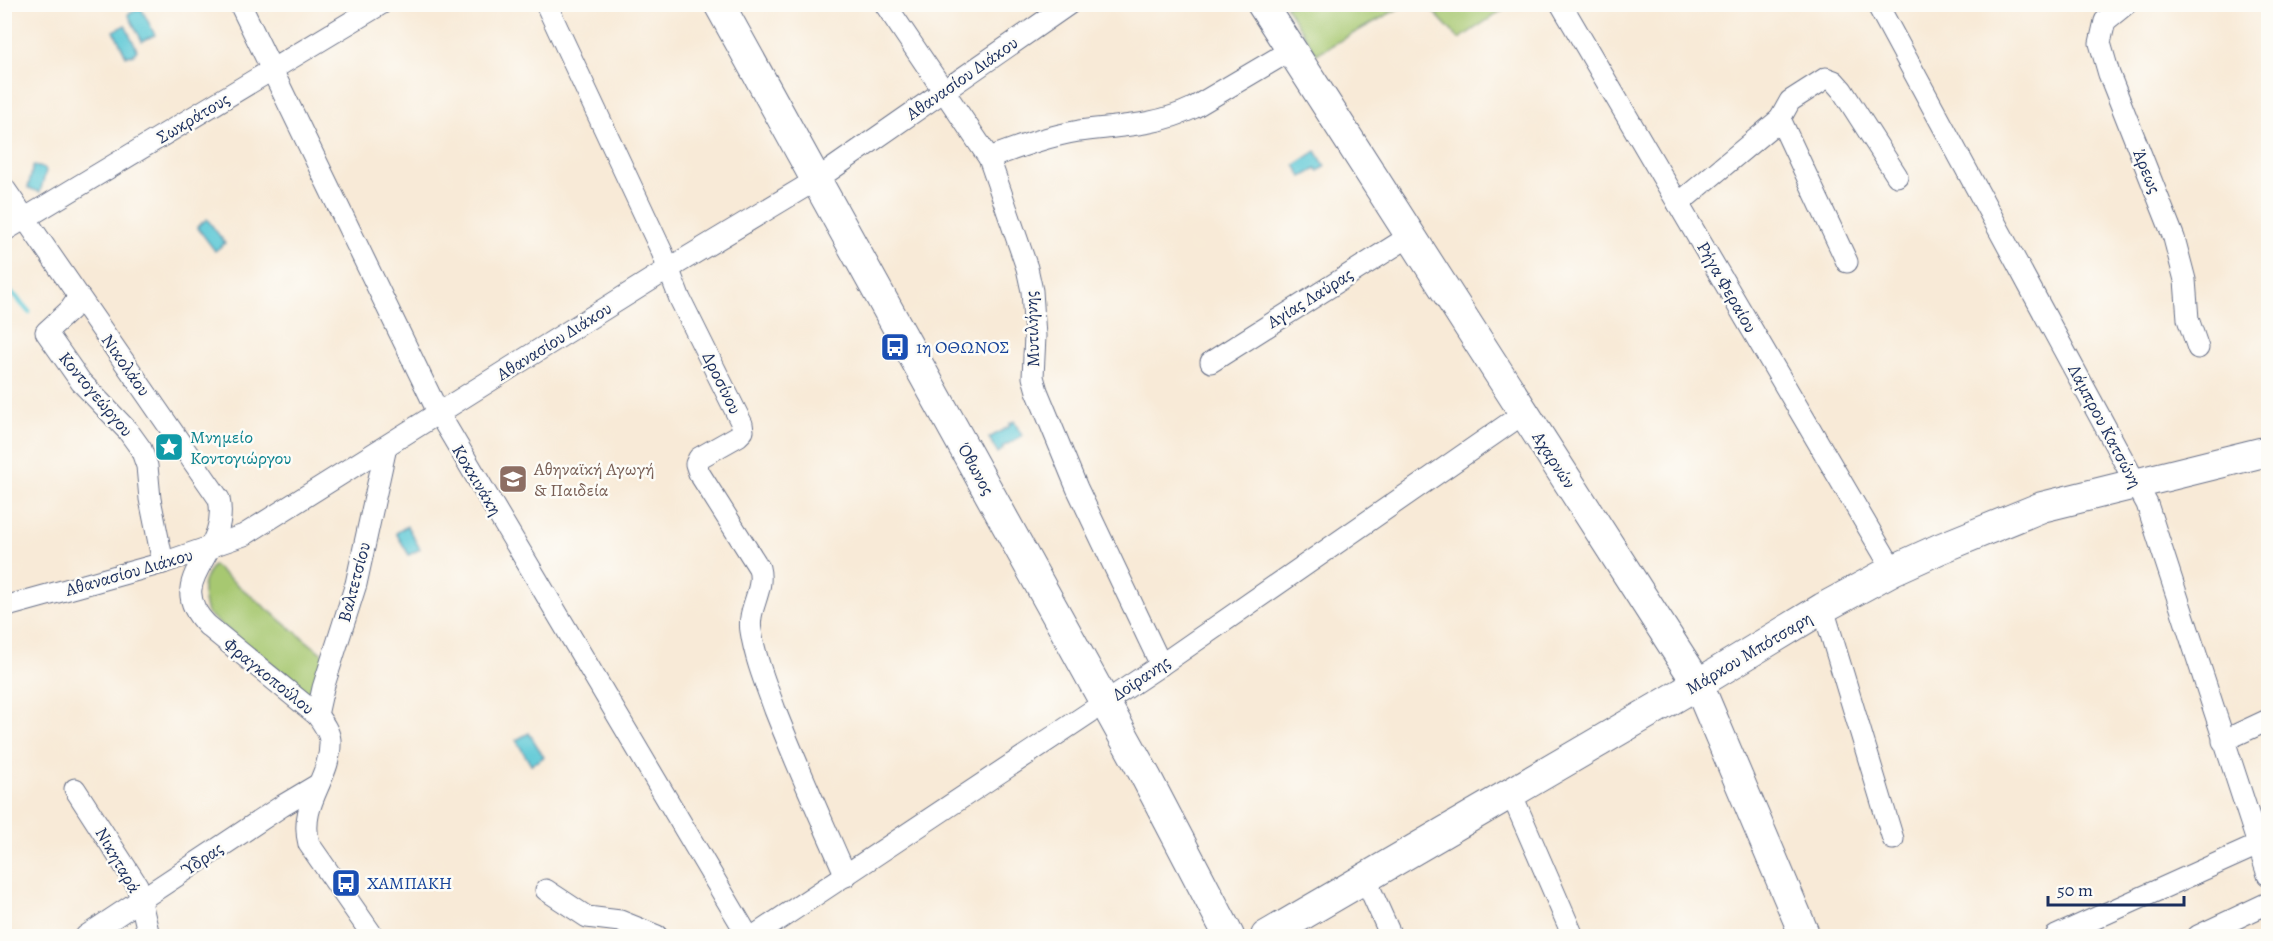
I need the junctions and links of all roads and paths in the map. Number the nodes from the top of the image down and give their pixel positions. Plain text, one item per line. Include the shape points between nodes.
1 (240, 4) edge
2 (381, 4) edge
3 (546, 4) edge
4 (719, 4) edge
5 (885, 4) edge
6 (1069, 4) edge
7 (1262, 4) edge
8 (1561, 4) edge
9 (1877, 4) edge
10 (2126, 4) edge
11 (1291, 50) junction
12 (272, 70) junction
13 (944, 90) junction
14 (1780, 119) junction
15 (989, 158) junction
16 (1897, 176) dead end
17 (816, 180) junction
18 (4, 188) edge
19 (1678, 204) junction
20 (26, 219) junction
21 (4, 231) edge
22 (1410, 236) junction
23 (1847, 262) dead end
24 (668, 269) junction
25 (79, 297) junction
26 (2198, 348) dead end
27 (1211, 362) dead end
28 (1524, 413) junction
29 (439, 414) junction
30 (386, 447) junction
31 (2268, 450) edge
32 (2136, 482) junction
33 (210, 548) junction
34 (163, 563) junction
35 (1893, 570) junction
36 (4, 608) edge
37 (1823, 609) junction
38 (1161, 665) junction
39 (1698, 684) junction
40 (1105, 703) junction
41 (317, 715) junction
42 (2268, 720) edge
43 (2223, 741) junction
44 (319, 784) junction
45 (75, 789) dead end
46 (1511, 793) junction
47 (1893, 839) dead end
48 (2258, 845) junction
49 (2268, 875) edge
50 (846, 876) junction
51 (1365, 878) junction
52 (546, 890) dead end
53 (141, 900) junction
54 (2268, 903) edge
55 (86, 936) edge
56 (149, 936) edge
57 (374, 936) edge
58 (657, 936) edge
59 (748, 936) edge
60 (754, 936) edge
61 (1229, 936) edge
62 (1266, 936) edge
63 (1391, 936) edge
64 (1573, 936) edge
65 (1805, 936) edge
66 (2056, 936) edge
67 (2198, 936) edge

1 - 12 street, Κοκκινάκη
2 - 12 street, Σωκράτους
3 - 24 street, Δροσίνου
4 - 17 street, Όθωνος
5 - 13 street, Μυτιλήνης
6 - 13 street, Αθανασίου Διάκου
7 - 11 street, Αχαρνών
8 - 19 street, Ρήγα Φεραίου
9 - 32 street, Λάμπρου Κατσώνη
10 - 26 street, Άρεως via 2106,21 2100,43 2174,238 2185,280 2188,320
11 - 15 street via 1176,116 1055,136
11 - 22 street, Αχαρνών
12 - 20 street, Σωκράτους
12 - 29 street, Κοκκινάκη
13 - 15 street, Μυτιλήνης
13 - 17 street, Αθανασίου Διάκου
14 - 16 street via 1790,101 1826,78 1834,81
14 - 19 street
14 - 23 street
15 - 38 street, Μυτιλήνης via 1032,291 1033,377 1037,391 1077,488
17 - 24 street, Αθανασίου Διάκου
17 - 40 street, Όθωνος
18 - 20 street, Νικολάου
19 - 35 street, Ρήγα Φεραίου
20 - 21 street, Σωκράτους
20 - 25 street, Νικολάου
22 - 27 street, Αγίας Λαύρας
22 - 28 street, Αχαρνών
24 - 29 street, Αθανασίου Διάκου
24 - 50 street, Δροσίνου via 742,424 743,431 738,436 699,458 696,464 759,568 761,587 750,628 756,654 786,738
25 - 33 street, Νικολάου via 219,499 220,526
25 - 34 street, Κοντογεώργου via 46,332 81,382 141,449
28 - 38 street, Δοϊρανης
28 - 39 street, Αχαρνών
29 - 30 street, Αθανασίου Διάκου
29 - 59 street, Κοκκινάκη
30 - 33 street, Αθανασίου Διάκου via 244,535
30 - 41 street, Βαλτετσίου via 356,584
31 - 32 street, Μάρκου Μπότσαρη
32 - 35 street, Μάρκου Μπότσαρη via 2042,507
32 - 43 street, Λάμπρου Κατσώνη via 2147,504
33 - 34 street, Αθανασίου Διάκου
33 - 41 street, Φραγκοπούλου via 190,584 195,613
34 - 36 street, Αθανασίου Διάκου
35 - 37 street, Μάρκου Μπότσαρη
37 - 39 street, Μάρκου Μπότσαρη
37 - 47 street
38 - 40 street, Δοϊρανης
39 - 46 street, Μάρκου Μπότσαρη
39 - 65 street, Αχαρνών
40 - 50 street, Δοϊρανης
40 - 61 street, Όθωνος
41 - 44 street, Φραγκοπούλου via 330,739
42 - 43 street
43 - 48 street, Λάμπρου Κατσώνη
44 - 53 street, Ύδρας
44 - 57 street, Φραγκοπούλου via 306,814 309,843
45 - 53 street, Νικηταρά via 137,885
46 - 51 street, Μάρκου Μπότσαρη
46 - 64 street
48 - 49 street, Λάμπρου Κατσώνη
48 - 66 street
50 - 60 street, Δοϊρανης
51 - 62 street, Μάρκου Μπότσαρη
51 - 63 street
52 - 58 street via 586,917 620,921
53 - 55 street, Ύδρας
53 - 56 street, Νικηταρά
54 - 67 street

